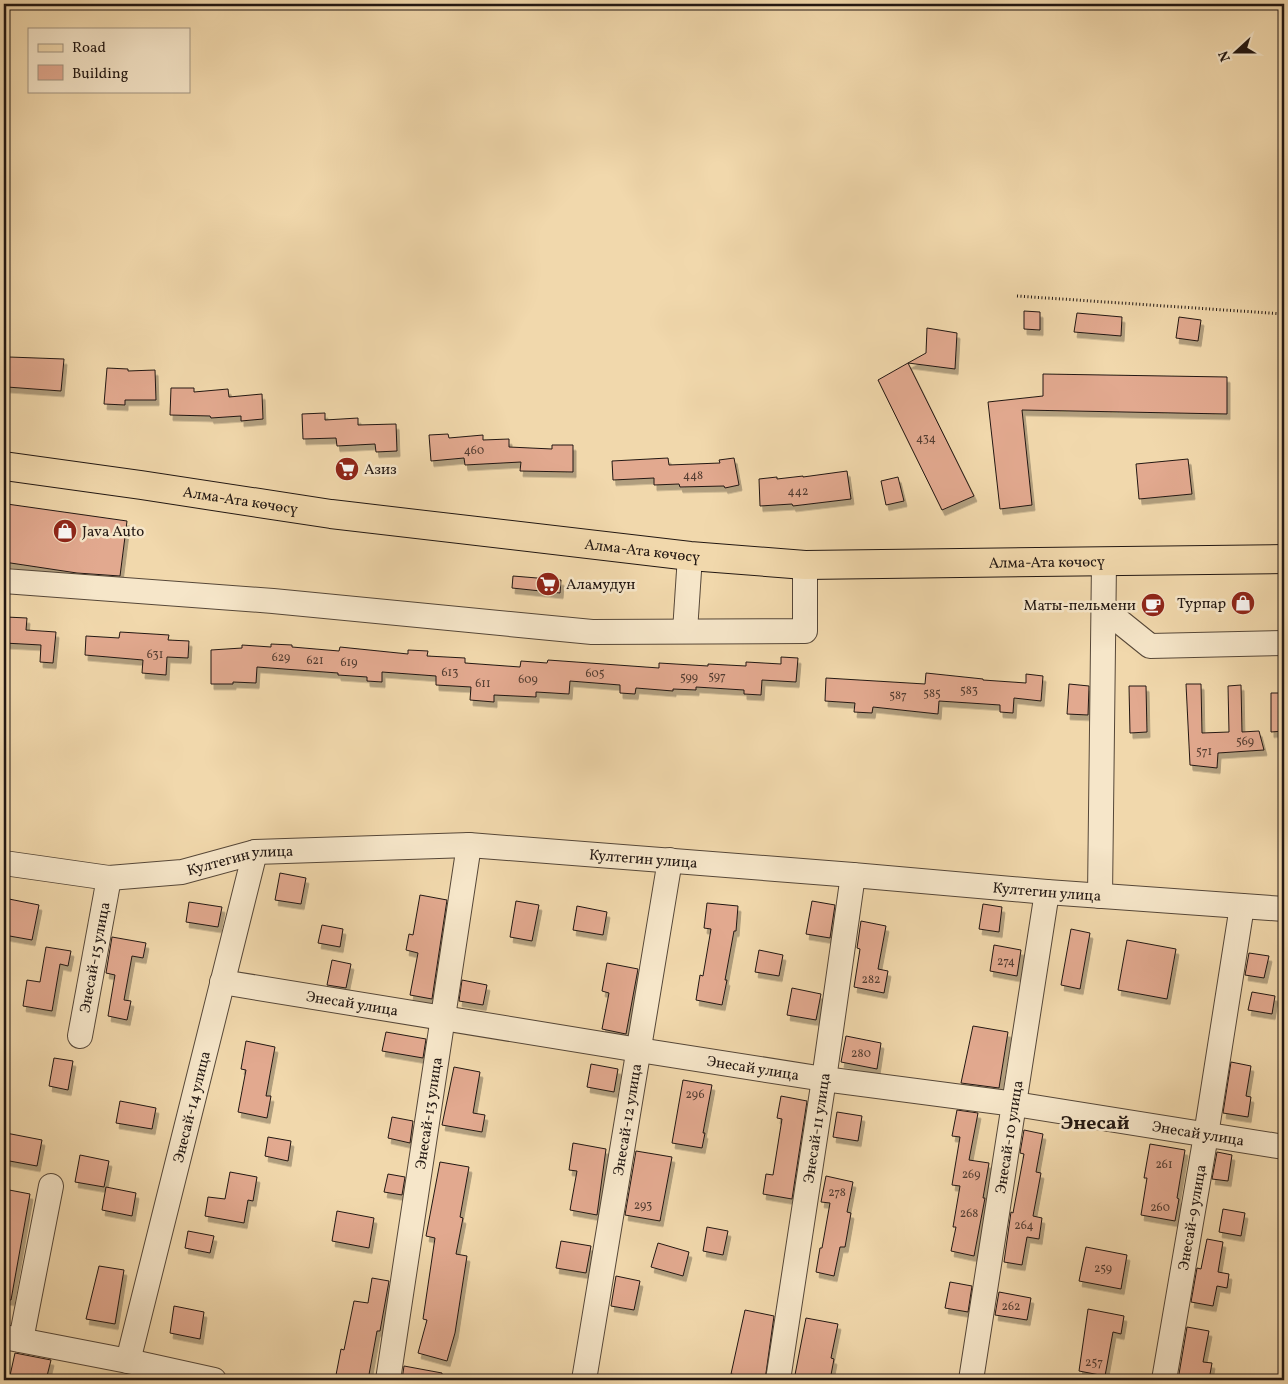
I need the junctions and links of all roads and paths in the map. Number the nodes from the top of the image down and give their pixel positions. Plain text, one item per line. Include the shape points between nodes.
1 (1017, 296) dead end
2 (1284, 314) edge
3 (4, 466) edge
4 (690, 556) junction
5 (1284, 559) edge
6 (1104, 562) junction
7 (805, 565) junction
8 (4, 581) edge
9 (1104, 609) junction
10 (684, 631) junction
11 (1284, 643) edge
12 (469, 845) junction
13 (255, 852) junction
14 (670, 860) junction
15 (4, 863) edge
16 (853, 875) junction
17 (109, 878) junction
18 (1047, 892) junction
19 (1100, 896) junction
20 (1242, 906) junction
21 (1284, 909) edge
22 (222, 982) junction
23 (444, 1017) junction
24 (80, 1036) dead end
25 (639, 1050) junction
26 (824, 1079) junction
27 (1015, 1104) junction
28 (1206, 1135) junction
29 (1284, 1147) edge
30 (51, 1186) dead end
31 (12, 1339) edge
32 (128, 1361) junction
33 (214, 1380) edge
34 (388, 1380) edge
35 (584, 1380) edge
36 (778, 1380) edge
37 (971, 1380) edge
38 (1164, 1380) edge

1 - 2 path
3 - 4 main road, Алма-Ата көчөсү via 331,514
4 - 7 main road, Алма-Ата көчөсү
4 - 10 street
5 - 6 main road, Алма-Ата көчөсү
6 - 7 main road, Алма-Ата көчөсү
6 - 9 street
7 - 10 street via 805,631
8 - 10 street via 273,601 592,632
9 - 11 street via 1150,646
9 - 19 street
12 - 13 street, Култегин улица
12 - 14 street, Култегин улица
12 - 23 street, Энесай-13 улица
13 - 17 street, Култегин улица via 182,872
13 - 22 street, Энесай-14 улица
14 - 16 street, Култегин улица
14 - 25 street, Энесай-12 улица
15 - 17 street, Култегин улица
16 - 18 street, Култегин улица
16 - 26 street, Энесай-11 улица
17 - 24 street, Энесай-15 улица
18 - 19 street, Култегин улица
18 - 27 street, Энесай-10 улица
19 - 20 street, Култегин улица
20 - 21 street, Култегин улица
20 - 28 street, Энесай-9 улица
22 - 23 street, Энесай улица
22 - 32 street, Энесай-14 улица
23 - 25 street, Энесай улица
23 - 34 street, Энесай-13 улица
25 - 26 street, Энесай улица
25 - 35 street, Энесай-12 улица
26 - 27 street, Энесай улица
26 - 36 street, Энесай-11 улица
27 - 28 street, Энесай улица
27 - 37 street, Энесай-10 улица
28 - 29 street, Энесай улица
28 - 38 street, Энесай-9 улица
30 - 31 street
31 - 32 street
32 - 33 street

